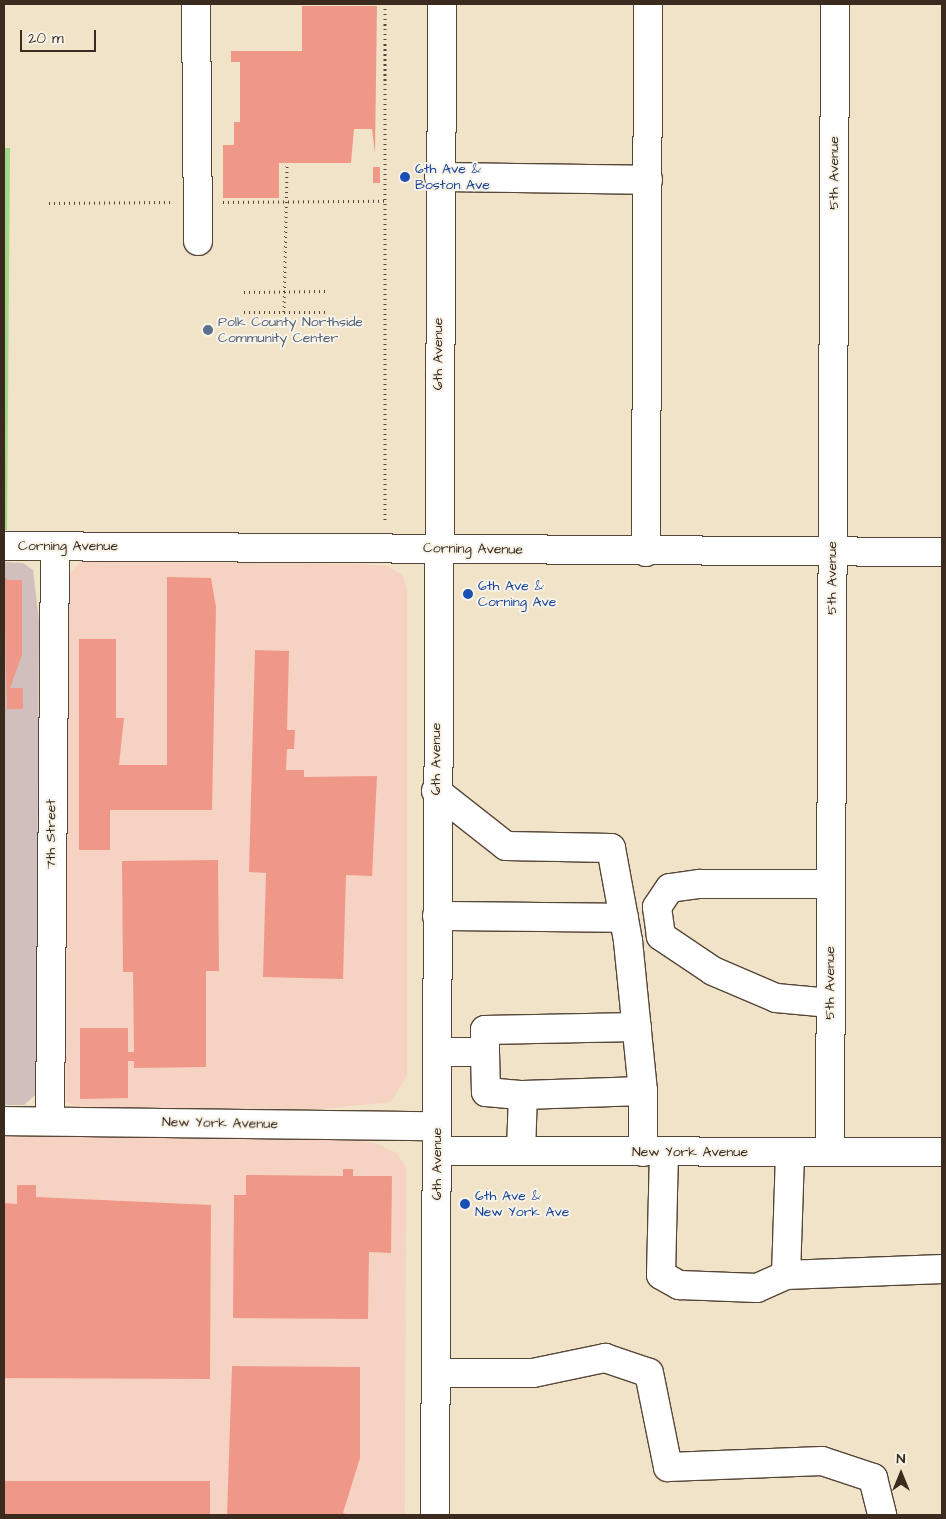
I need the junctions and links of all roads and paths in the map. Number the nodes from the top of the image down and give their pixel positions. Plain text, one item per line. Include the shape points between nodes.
1 (196, 4) edge
2 (385, 4) edge
3 (442, 4) edge
4 (648, 4) edge
5 (835, 4) edge
6 (286, 163) dead end
7 (439, 177) junction
8 (648, 180) junction
9 (198, 241) dead end
10 (325, 291) dead end
11 (244, 292) dead end
12 (285, 292) junction
13 (244, 312) dead end
14 (284, 312) junction
15 (325, 312) dead end
16 (385, 523) dead end
17 (4, 546) edge
18 (55, 547) junction
19 (438, 549) junction
20 (646, 552) junction
21 (832, 552) junction
22 (942, 552) edge
23 (436, 791) junction
24 (831, 884) junction
25 (437, 916) junction
26 (624, 918) junction
27 (830, 1003) junction
28 (637, 1027) junction
29 (436, 1052) junction
30 (484, 1052) junction
31 (643, 1091) junction
32 (523, 1095) junction
33 (4, 1120) edge
34 (50, 1120) junction
35 (437, 1139) junction
36 (521, 1152) junction
37 (654, 1152) junction
38 (790, 1152) junction
39 (830, 1152) junction
40 (942, 1152) edge
41 (942, 1269) edge
42 (786, 1275) junction
43 (436, 1373) junction
44 (435, 1515) edge
45 (882, 1515) edge

1 - 9 street
2 - 16 path
3 - 7 street, 6th Avenue
4 - 8 street
5 - 21 street, 5th Avenue
6 - 12 path
7 - 8 street
7 - 19 street, 6th Avenue
8 - 20 street
10 - 12 path
11 - 12 path
12 - 14 path
13 - 14 path
14 - 15 path
17 - 18 street, Corning Avenue
18 - 19 street, Corning Avenue
18 - 34 street, 7th Street
19 - 20 street, Corning Avenue
19 - 23 street, 6th Avenue
20 - 21 street, Corning Avenue
21 - 22 street, Corning Avenue
21 - 24 street, 5th Avenue
23 - 25 street, 6th Avenue
23 - 26 street via 506,846 611,848
24 - 27 street, 5th Avenue
24 - 27 street via 700,884 670,888 657,907 661,936 713,972 776,998
25 - 26 street
25 - 29 street, 6th Avenue
26 - 28 street
27 - 39 street, 5th Avenue
28 - 30 street via 484,1030
28 - 31 street
29 - 30 street
29 - 35 street, 6th Avenue
30 - 32 street via 486,1092
31 - 32 street
31 - 37 street
32 - 36 street
33 - 34 street, New York Avenue
34 - 35 street, New York Avenue
35 - 36 street, New York Avenue
35 - 43 street, 6th Avenue
36 - 37 street, New York Avenue
37 - 38 street, New York Avenue
37 - 42 street via 661,1275 679,1285 757,1288
38 - 39 street, New York Avenue
38 - 42 street
39 - 40 street, New York Avenue
41 - 42 street
43 - 44 street, 6th Avenue
43 - 45 street via 534,1373 605,1358 650,1373 668,1467 822,1461 873,1478

